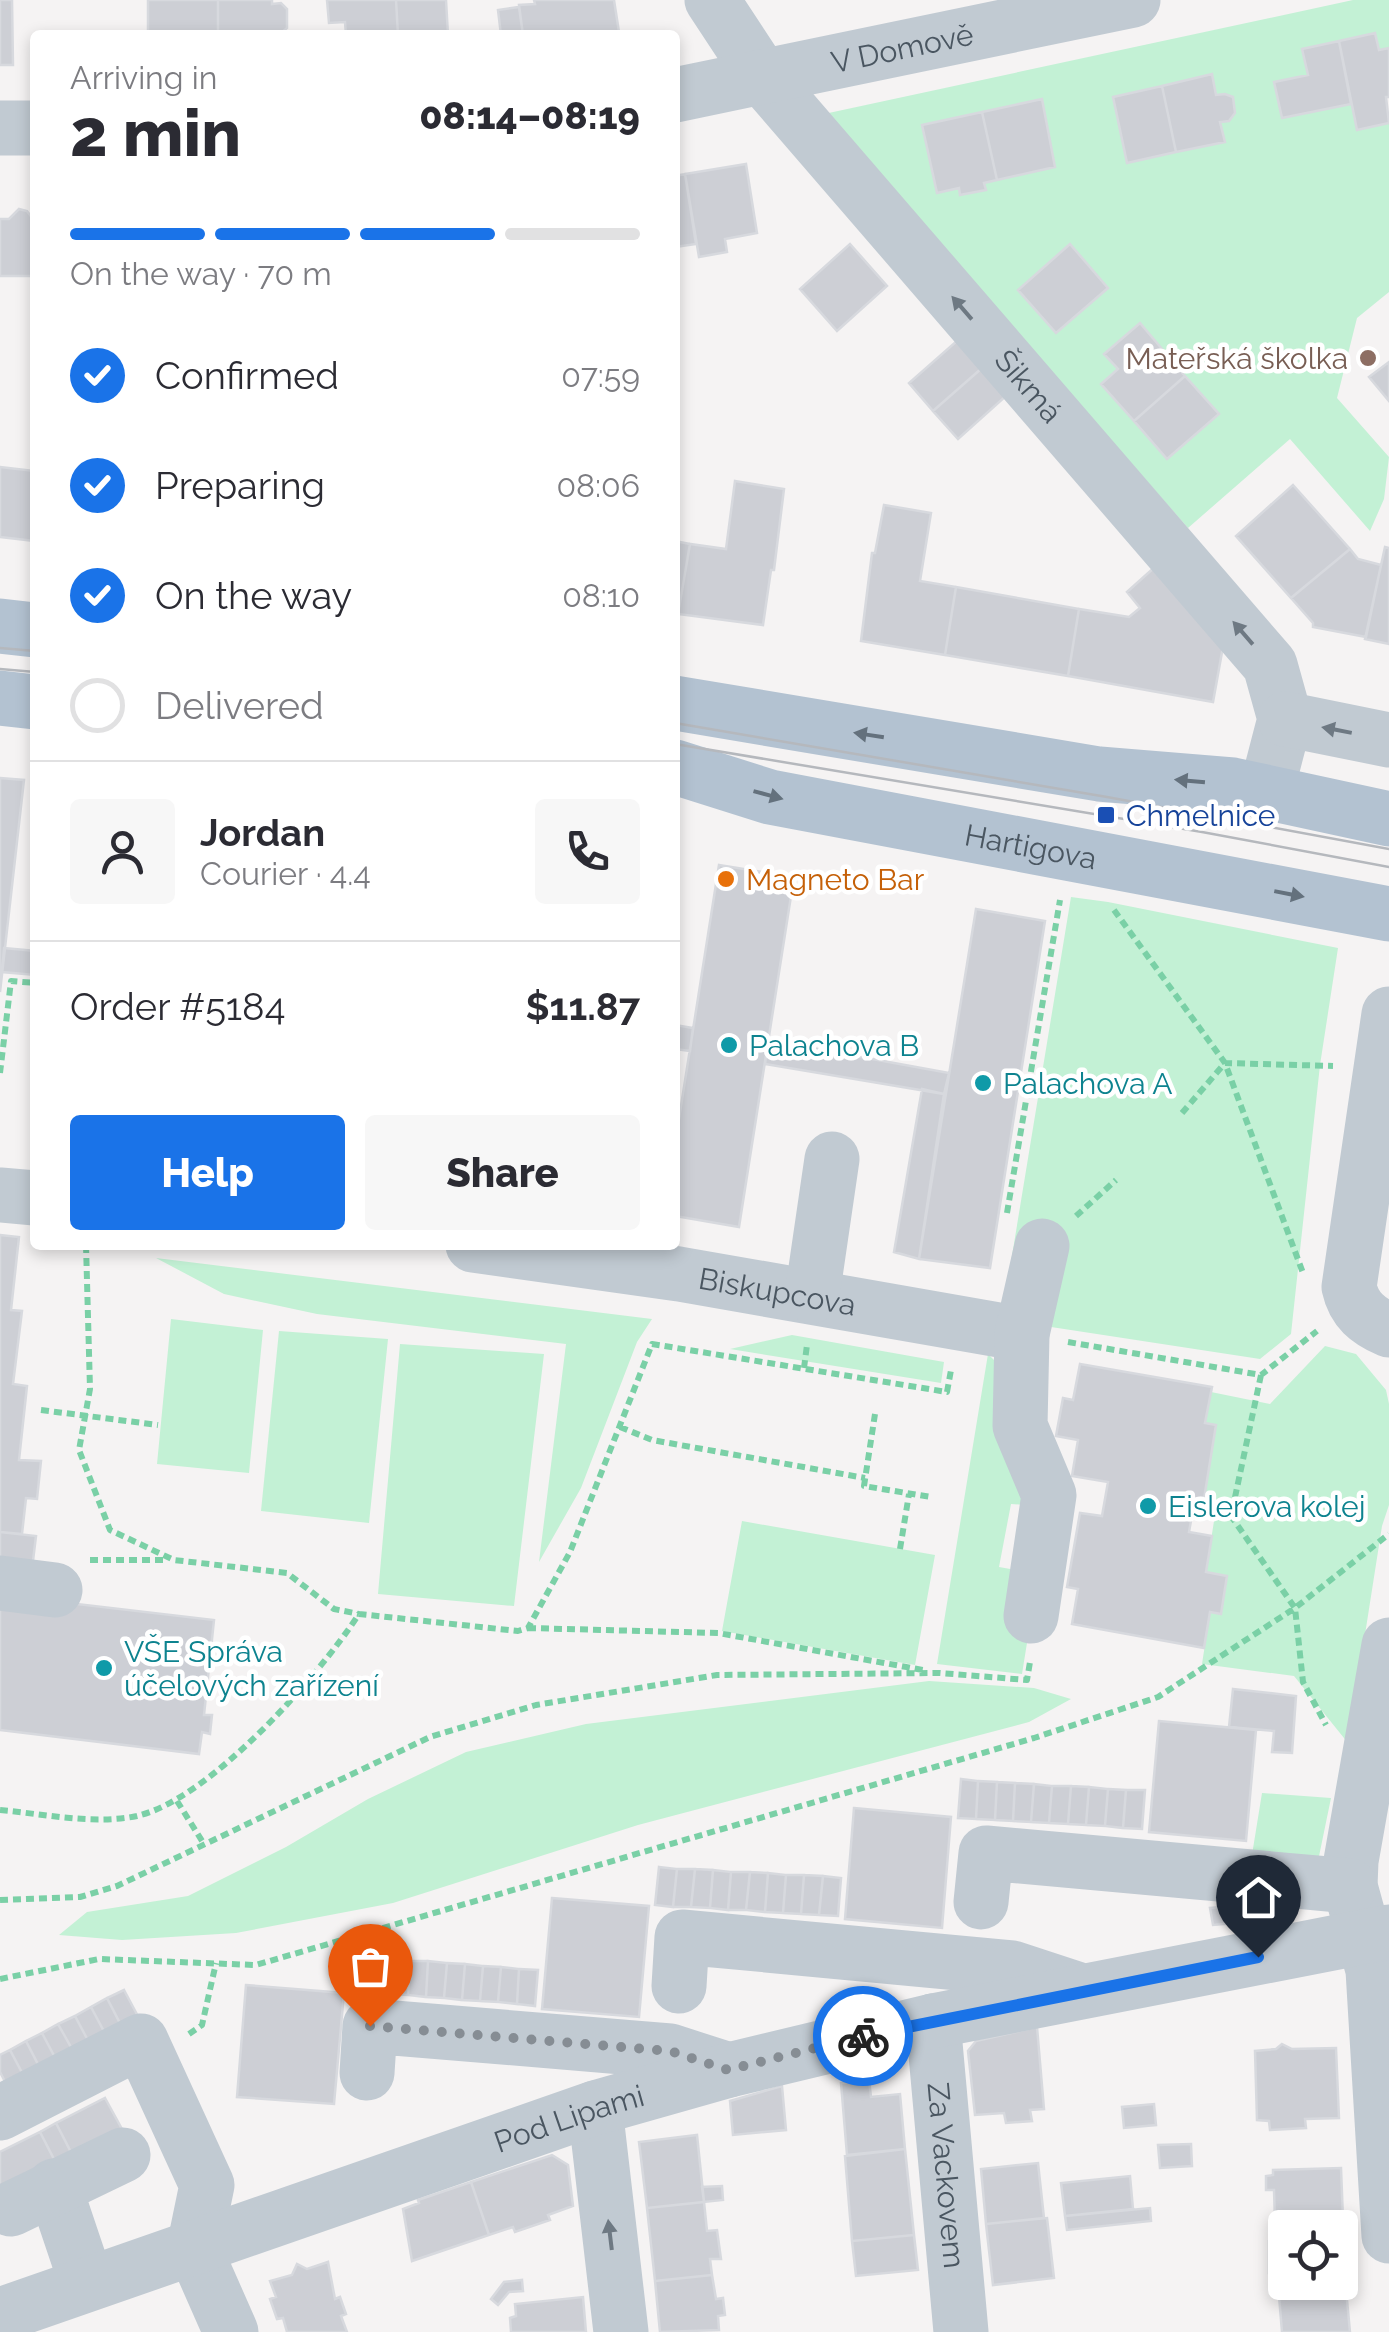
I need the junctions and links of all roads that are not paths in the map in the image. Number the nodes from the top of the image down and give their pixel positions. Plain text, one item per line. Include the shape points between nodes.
1 (712, 0) edge
2 (1132, 0) edge
3 (764, 78) junction
4 (680, 94) edge
5 (0, 128) edge
6 (30, 128) edge
7 (0, 626) edge
8 (30, 629) edge
9 (0, 698) edge
10 (30, 701) edge
11 (680, 705) edge
12 (1286, 719) junction
13 (1389, 740) edge
14 (680, 769) edge
15 (1266, 792) junction
16 (1389, 819) edge
17 (1389, 914) edge
18 (1389, 1014) edge
19 (832, 1159) dead end
20 (0, 1195) edge
21 (30, 1198) edge
22 (1042, 1246) dead end
23 (548, 1250) edge
24 (608, 1254) edge
25 (812, 1296) junction
26 (1389, 1330) edge
27 (1022, 1334) junction
28 (68, 1575) road end
29 (0, 1583) edge
30 (1031, 1616) road end
31 (1389, 1645) edge
32 (981, 1902) dead end
33 (1368, 1918) edge
34 (679, 1986) dead end
35 (1081, 1991) junction
36 (933, 2021) junction
37 (728, 2070) junction
38 (367, 2073) dead end
39 (595, 2108) junction
40 (0, 2113) edge
41 (123, 2156) dead end
42 (1389, 2236) edge
43 (194, 2248) junction
44 (87, 2284) junction
45 (0, 2315) edge
46 (231, 2332) edge
47 (621, 2332) edge
48 (960, 2332) edge

1 - 3 street, Šikmá
2 - 3 street, V Domově
3 - 4 street, V Domově
12 -> 3 street, Šikmá via 1270,665
5 - 6 street
7 - 8 main road
9 - 10 main road
15 -> 11 main road via 1099,774
13 -> 12 street
12 - 15 street
14 -> 17 main road, Hartigova via 770,797
15 - 16 main road
18 - 26 street via 1349,1287 1373,1324
19 - 25 street
20 - 21 street
22 - 27 street
23 - 24 street, Biskupcova
24 - 25 street, Biskupcova
25 - 27 street, Biskupcova
27 - 30 street via 1020,1426 1049,1496
28 - 29 street
31 - 33 street via 1351,1861
32 - 33 street via 986,1854
33 - 35 street, Pod Lipami
33 - 42 street
34 - 35 street via 682,1937 1012,1968
35 - 36 street, Pod Lipami
36 - 37 street, Pod Lipami
36 - 48 street, Za Vackovem
37 - 38 street via 670,2051 370,2026
37 - 39 street, Pod Lipami
39 - 43 street, Pod Lipami
47 -> 39 street
40 - 43 street via 141,2041 207,2185
41 - 44 street via 32,2198
43 - 44 street, Pod Lipami
43 - 46 street
44 - 45 street, Pod Lipami

